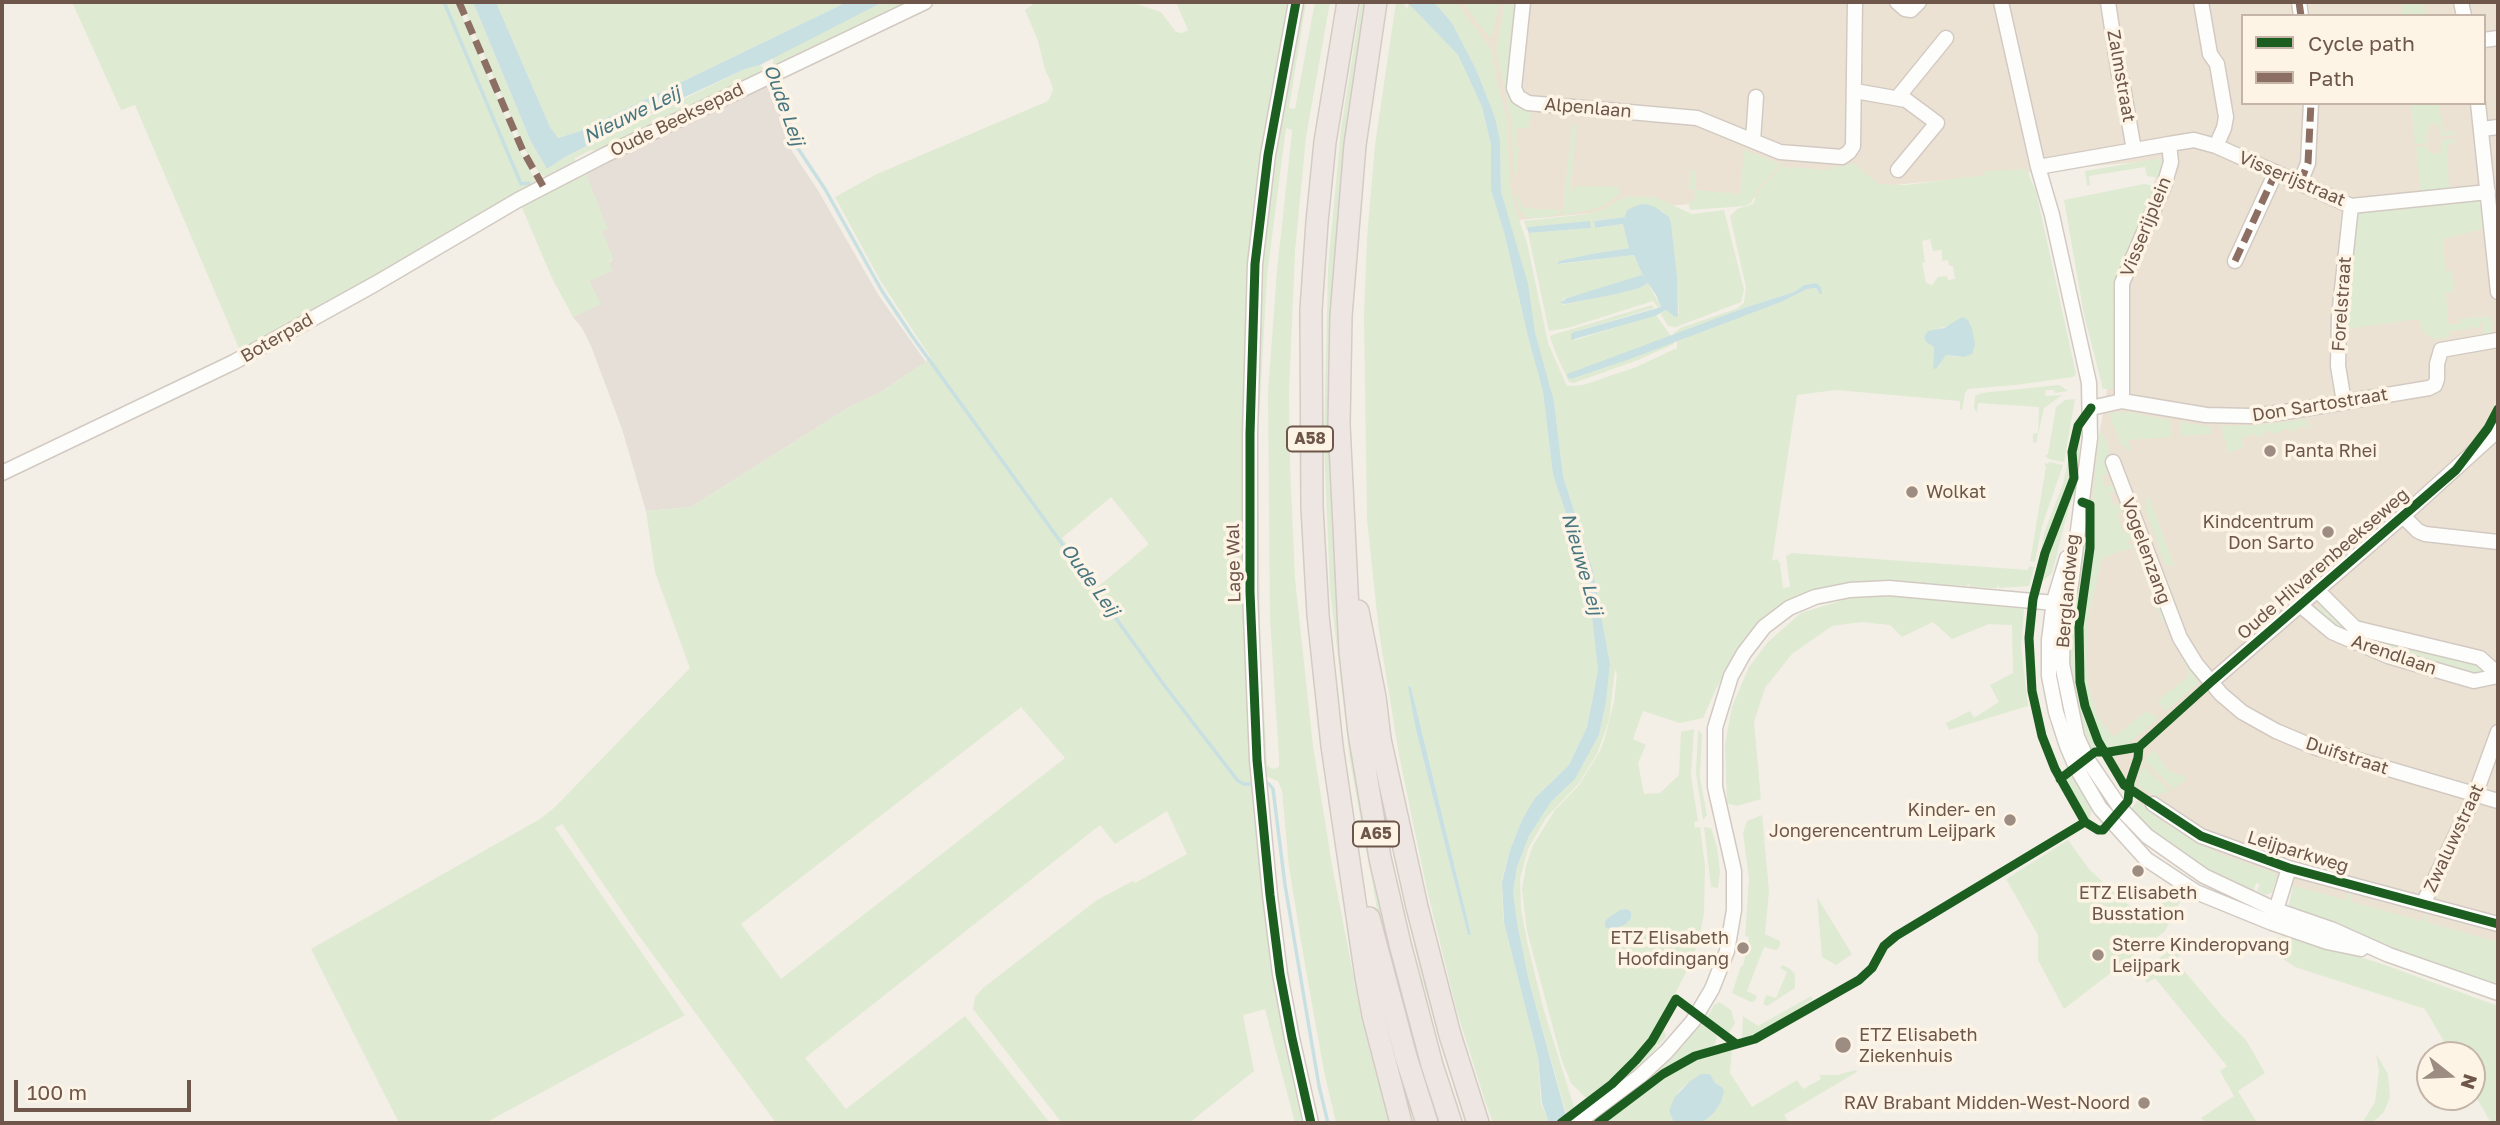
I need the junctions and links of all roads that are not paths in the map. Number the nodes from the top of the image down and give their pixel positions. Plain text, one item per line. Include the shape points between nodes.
1 (925, 2) edge
2 (1296, 2) edge
3 (1349, 2) edge
4 (1376, 2) edge
5 (1523, 2) edge
6 (1855, 2) edge
7 (1897, 2) edge
8 (1919, 2) edge
9 (2001, 2) edge
10 (2108, 2) edge
11 (2201, 2) edge
12 (1946, 38) dead end
13 (1855, 91) junction
14 (1756, 97) dead end
15 (1898, 97) junction
16 (2311, 105) edge
17 (2478, 105) edge
18 (2498, 127) edge
19 (2482, 129) junction
20 (1753, 141) junction
21 (2169, 144) junction
22 (2216, 146) junction
23 (2134, 150) junction
24 (2038, 167) junction
25 (1898, 170) dead end
26 (2276, 172) junction
27 (2300, 183) junction
28 (543, 186) joint
29 (2488, 192) junction
30 (2351, 205) junction
31 (2495, 217) edge
32 (2235, 261) dead end
33 (2498, 284) edge
34 (2498, 341) edge
35 (2123, 401) junction
36 (2343, 402) junction
37 (2091, 408) junction
38 (2498, 430) edge
39 (2113, 462) dead end
40 (2, 473) edge
41 (2403, 516) junction
42 (1344, 537) junction
43 (2498, 542) edge
44 (2317, 590) junction
45 (2054, 602) junction
46 (2300, 605) junction
47 (2498, 675) edge
48 (2210, 682) junction
49 (2498, 732) edge
50 (2476, 795) junction
51 (2498, 801) edge
52 (2153, 804) dead end
53 (1347, 838) junction
54 (2289, 868) junction
55 (2423, 904) junction
56 (2276, 910) junction
57 (2498, 924) edge
58 (2389, 955) junction
59 (2498, 993) edge
60 (1585, 1120) edge
61 (1311, 1123) edge
62 (1401, 1123) edge
63 (1427, 1123) edge
64 (1451, 1123) edge
65 (1478, 1123) edge

1 - 28 street, Oude Beeksepad
2 - 61 street, Lage Wal via 1263,182 1252,319 1250,605 1260,794 1280,974
3 - 53 highway, A58 via 1325,142 1317,222 1310,398 1318,615
4 - 42 highway, A58 via 1355,145 1341,316
5 - 20 street, Alpenlaan via 1514,88 1518,97 1528,103 1697,118
6 - 13 street, Alpenlaan
7 - 8 street via 1911,10
9 - 24 street
10 - 23 street, Zalmstraat
11 - 22 street via 2226,117
12 - 15 street
13 - 15 street
13 - 20 street, Alpenlaan via 1853,146 1842,157 1780,152
14 - 20 street
15 - 25 street via 1937,123
16 - 27 street via 2308,163
17 - 19 street
18 - 19 street
19 - 29 street
21 - 22 street, Visserijstraat via 2194,140
21 - 23 street
21 - 35 street, Visserijplein via 2171,162 2164,186 2122,283
22 - 26 street, Visserijstraat
23 - 24 street
24 - 37 street
26 - 27 street, Visserijstraat
26 - 32 street
27 - 30 street, Visserijstraat
28 - 40 street, Boterpad via 234,362
29 - 30 street, Visserijstraat
29 - 31 street
30 - 36 street, Forelstraat via 2339,317
31 - 33 street
34 - 36 street, Don Sartostraat via 2446,348 2438,354 2437,379 2429,388
35 - 36 street, Don Sartostraat via 2187,413 2250,416
35 - 37 street, Don Sartostraat
37 - 45 street via 2082,506
38 - 41 street, Oude Hilvarenbeekseweg
39 - 48 street, Vogelenzang via 2171,619
41 - 43 street via 2425,534
41 - 44 street, Oude Hilvarenbeekseweg
42 - 64 highway, A65 via 1349,651 1380,858
42 - 65 highway, A58 via 1380,739 1417,907
44 - 46 street, Oude Hilvarenbeekseweg
44 - 47 street, Arendlaan via 2355,628 2480,658
45 - 56 street via 2077,737 2121,809 2178,860
45 - 58 street via 2049,676 2067,746 2095,800 2136,850 2196,892 2327,942
45 - 60 street via 1889,588 1850,590 1789,608 1764,627 1731,676 1715,728 1715,787 1734,871 1727,951 1693,1021 1640,1076
46 - 47 street, Arendlaan via 2332,632 2388,656 2474,681
46 - 48 street, Oude Hilvarenbeekseweg
48 - 50 street, Duifstraat via 2242,712 2285,735
49 - 50 street, Zwaluwstraat
50 - 51 street, Duifstraat
50 - 55 street, Zwaluwstraat
52 - 54 street, Leijparkweg via 2201,836
53 - 62 highway, A58 via 1370,1002
53 - 63 highway, A65
54 - 55 street, Leijparkweg
54 - 56 street, Leijparkweg
55 - 57 street, Leijparkweg
56 - 58 street
58 - 59 street

